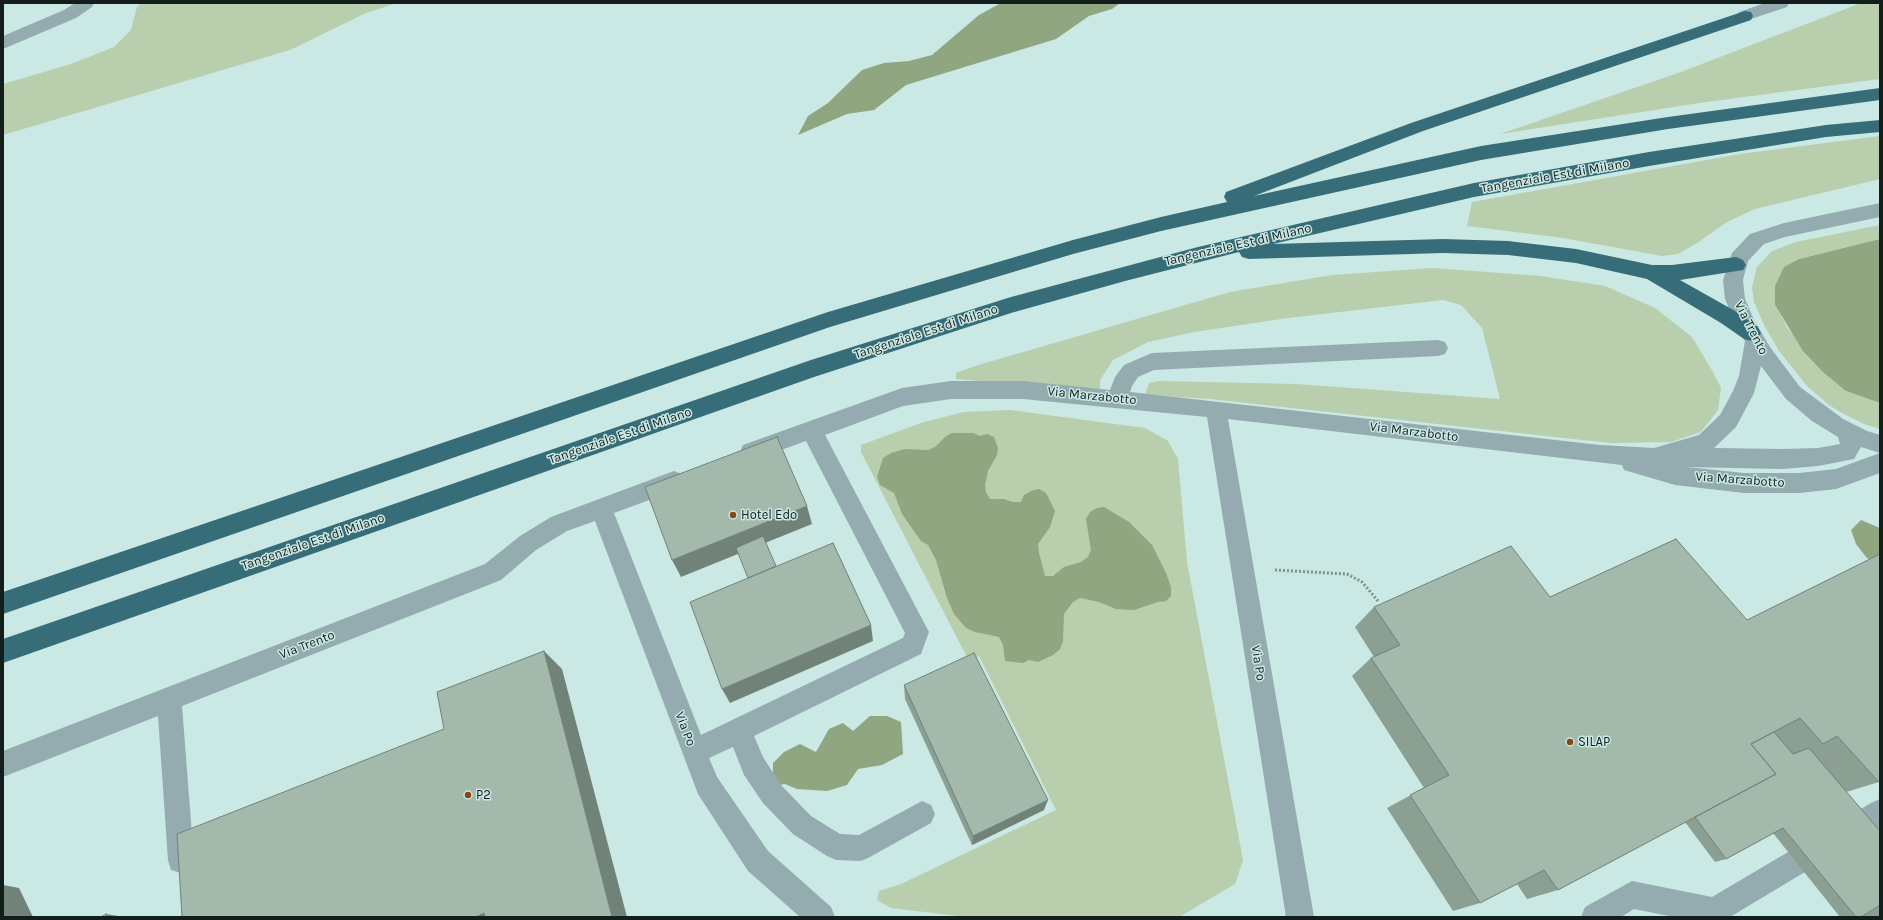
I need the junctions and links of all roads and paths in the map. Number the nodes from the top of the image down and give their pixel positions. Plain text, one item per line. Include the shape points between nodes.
1 (86, 3) edge
2 (1781, 3) edge
3 (1745, 16) joint
4 (3, 43) edge
5 (1880, 94) edge
6 (1880, 126) edge
7 (1880, 210) edge
8 (1161, 224) junction
9 (1198, 254) junction
10 (1736, 265) junction
11 (1652, 273) junction
12 (1753, 336) junction
13 (1438, 348) dead end
14 (1118, 399) junction
15 (1216, 409) junction
16 (811, 430) junction
17 (1848, 432) junction
18 (1880, 444) edge
19 (1600, 454) junction
20 (1654, 457) junction
21 (736, 458) edge
22 (1880, 463) edge
23 (691, 474) edge
24 (601, 508) junction
25 (1242, 569) junction
26 (1378, 601) dead end
27 (3, 603) edge
28 (3, 651) edge
29 (169, 698) junction
30 (739, 730) junction
31 (694, 752) junction
32 (3, 764) edge
33 (1880, 812) edge
34 (922, 814) dead end
35 (181, 860) edge
36 (821, 917) edge
37 (1300, 917) edge
38 (1595, 917) edge

1 - 4 street via 70,14
2 - 3 street
3 - 8 highway via 1417,127
5 - 8 highway via 1668,123 1481,153
6 - 9 highway, Tangenziale Est di Milano via 1826,131 1474,190
7 - 10 street, Via Trento via 1784,230 1757,239
8 - 27 highway via 1073,247 828,320
9 - 11 highway via 1443,246 1508,248 1576,256
9 - 28 highway, Tangenziale Est di Milano via 1011,305 811,369
10 - 11 highway
10 - 12 street, Via Trento via 1733,280 1735,299
11 - 12 highway via 1714,309
12 - 17 street, Via Trento via 1762,353 1793,393 1820,415
12 - 20 street, Via Marzabotto via 1749,376 1728,421 1706,442
13 - 14 street via 1152,362 1131,371 1122,383
14 - 15 street, Via Marzabotto
14 - 16 street, Via Marzabotto via 1023,390 951,390 902,397
15 - 19 street, Via Marzabotto
15 - 25 street, Via Po
16 - 21 street, Via Marzabotto
16 - 30 street via 917,632 912,646
17 - 18 street, Via Trento
17 - 20 street, Via Marzabotto via 1851,446 1846,452 1818,456 1784,460
19 - 20 street, Via Marzabotto
19 - 22 street, Via Marzabotto via 1675,475 1771,484 1830,480
23 - 24 street
24 - 29 street, Via Trento via 559,524 534,539 493,572
24 - 31 street, Via Po
25 - 26 path via 1347,574 1362,582
25 - 37 street, Via Po
29 - 32 street, Via Trento
29 - 35 street
30 - 31 street
30 - 34 street via 753,766 772,794 802,825 836,848 861,848
31 - 36 street, Via Po via 706,785 758,861
33 - 38 street via 1714,911 1632,895

